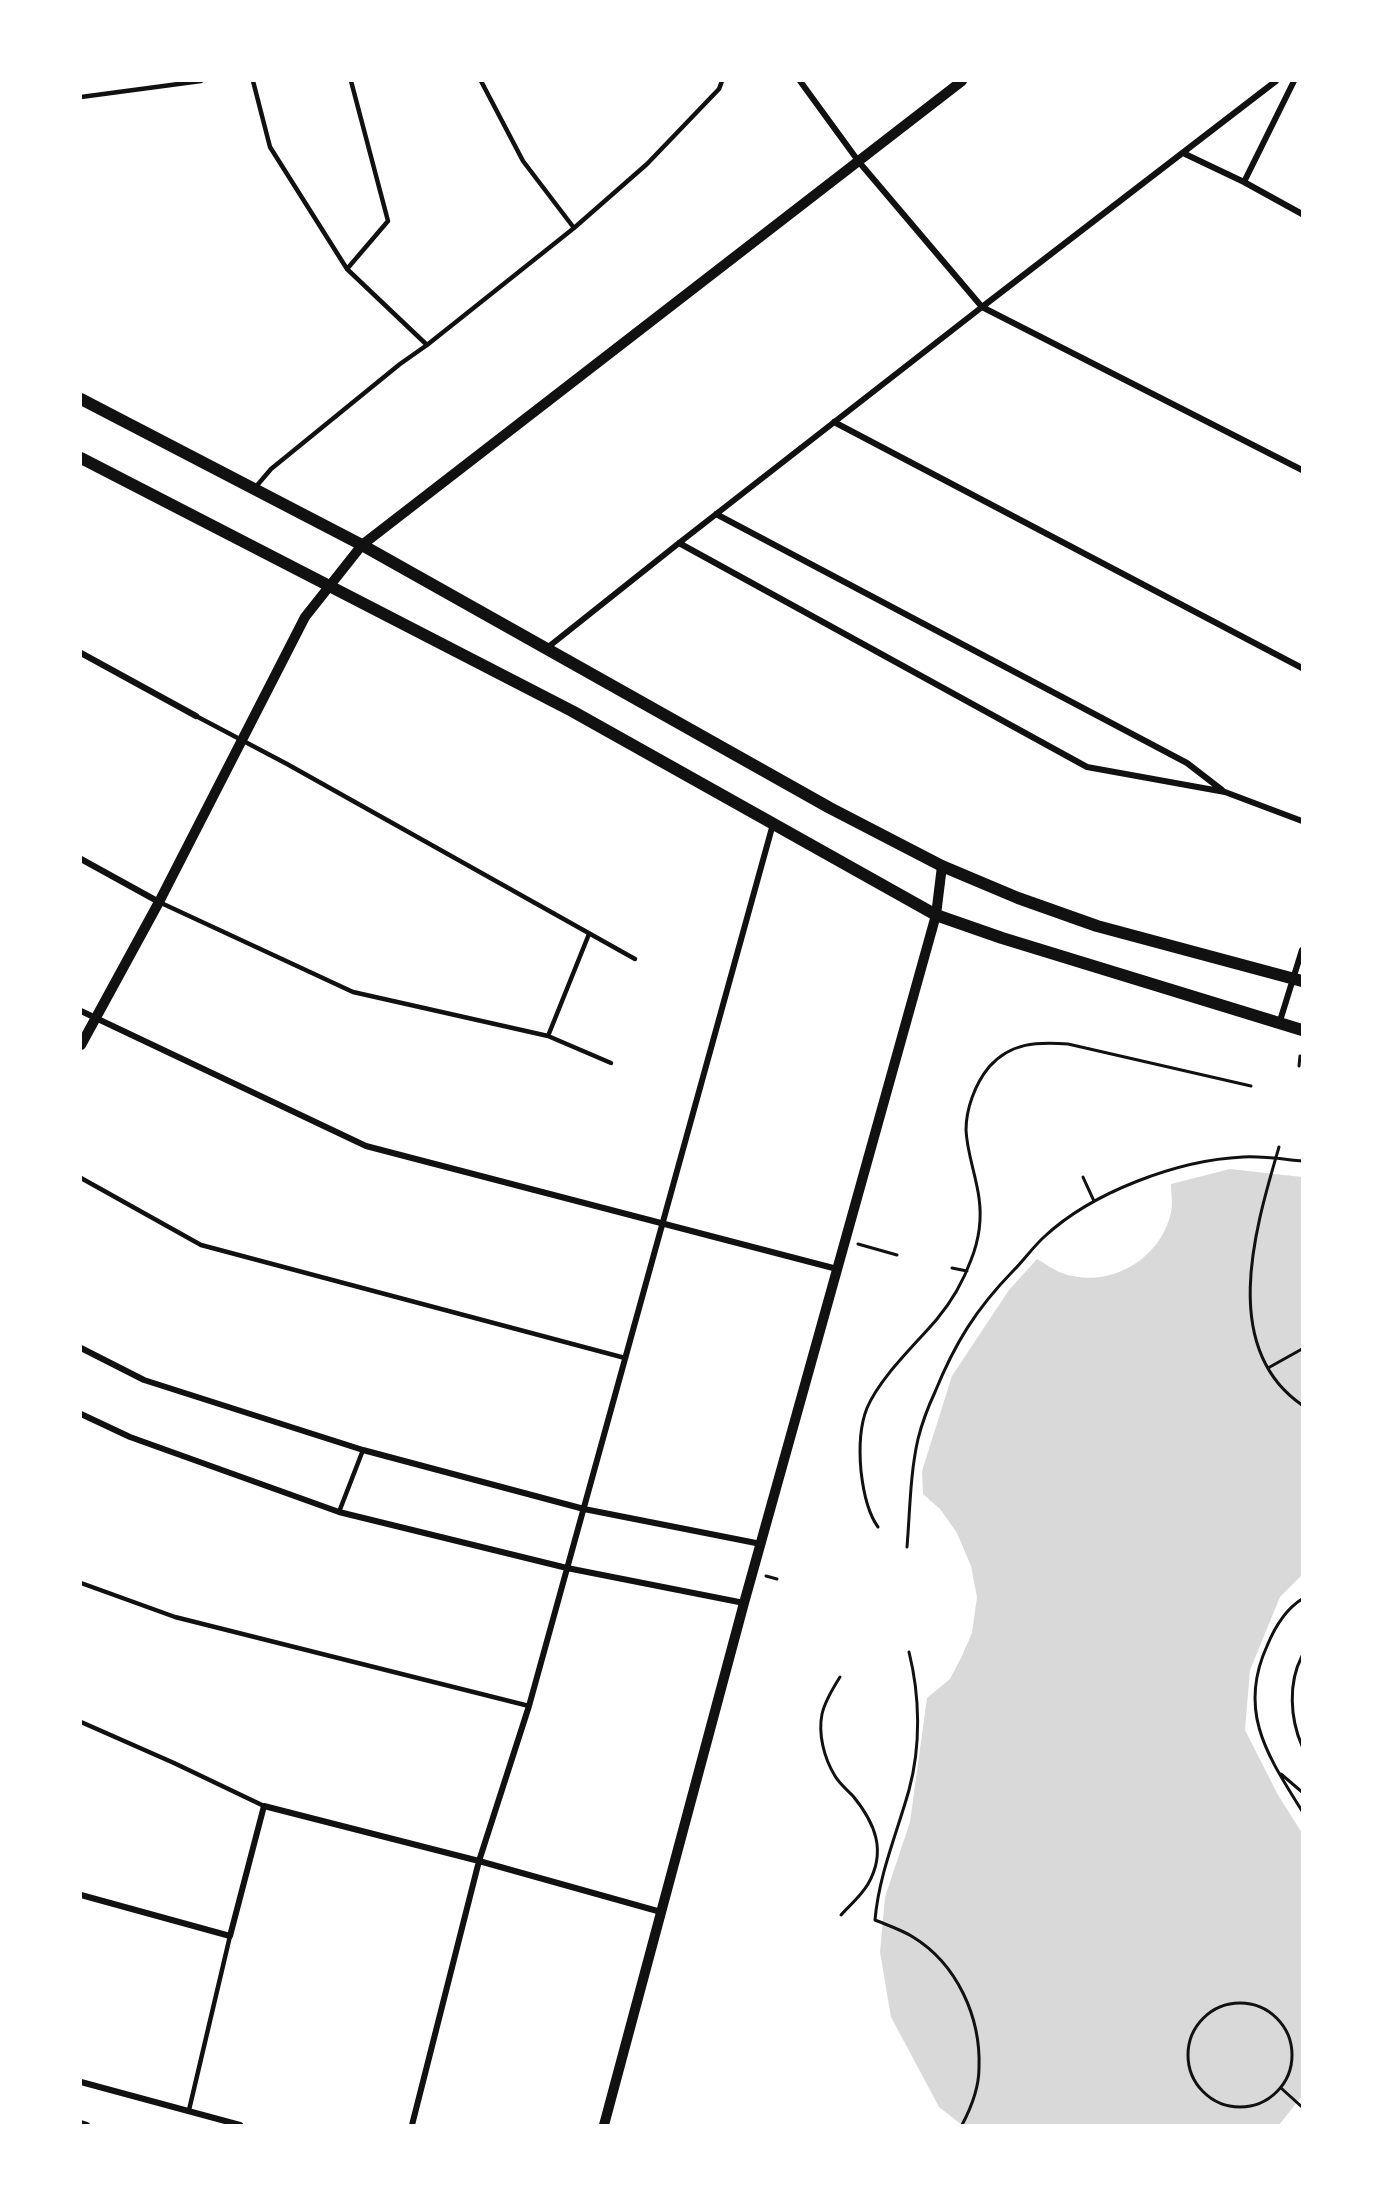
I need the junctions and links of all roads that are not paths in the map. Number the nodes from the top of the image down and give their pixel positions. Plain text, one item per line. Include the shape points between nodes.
1 (201, 81) edge
2 (253, 81) edge
3 (351, 81) edge
4 (481, 81) edge
5 (722, 81) edge
6 (800, 81) edge
7 (962, 81) edge
8 (1276, 81) edge
9 (1294, 81) edge
10 (81, 97) edge
11 (1183, 153) junction
12 (859, 162) junction
13 (1244, 182) junction
14 (1302, 213) edge
15 (574, 228) junction
16 (347, 269) junction
17 (982, 307) junction
18 (427, 345) junction
19 (81, 399) edge
20 (834, 422) junction
21 (81, 458) edge
22 (1302, 470) edge
23 (254, 489) junction
24 (716, 514) junction
25 (679, 543) junction
26 (362, 545) junction
27 (329, 587) junction
28 (547, 648) junction
29 (81, 653) edge
30 (1302, 668) edge
31 (196, 716) joint
32 (241, 739) junction
33 (1225, 792) junction
34 (1302, 821) edge
35 (773, 824) junction
36 (81, 859) edge
37 (942, 866) junction
38 (159, 902) junction
39 (936, 915) junction
40 (590, 934) junction
41 (1302, 950) edge
42 (635, 959) dead end
43 (1298, 980) edge
44 (81, 1011) edge
45 (95, 1018) junction
46 (1279, 1024) junction
47 (1302, 1030) edge
48 (548, 1036) junction
49 (81, 1045) edge
50 (611, 1063) dead end
51 (81, 1178) edge
52 (663, 1223) junction
53 (837, 1269) junction
54 (81, 1348) edge
55 (625, 1358) junction
56 (81, 1414) edge
57 (363, 1450) junction
58 (584, 1509) junction
59 (339, 1512) junction
60 (761, 1544) junction
61 (567, 1568) junction
62 (81, 1583) edge
63 (744, 1603) junction
64 (529, 1706) junction
65 (81, 1722) edge
66 (264, 1806) junction
67 (479, 1861) junction
68 (81, 1895) edge
69 (661, 1912) junction
70 (230, 1936) junction
71 (81, 2082) edge
72 (189, 2110) junction
73 (81, 2123) edge
74 (87, 2125) edge
75 (240, 2125) edge
76 (412, 2125) edge
77 (604, 2125) edge

1 - 10 lane
2 - 16 lane via 270,147
3 - 16 lane via 388,221
4 - 15 lane via 524,161
5 - 15 lane via 719,89 647,164
6 - 12 street
7 - 12 street
8 - 11 street
9 - 13 street
11 - 13 street
11 - 17 street
12 - 17 street
12 - 26 street
13 - 14 street
15 - 18 lane
16 - 18 lane
17 - 20 street
17 - 22 street
18 - 23 lane via 271,469
19 - 23 main road
20 - 24 street
20 - 30 street
21 - 27 main road
23 - 26 main road
24 - 25 street
24 - 33 street via 1187,763
25 - 28 street
25 - 33 street via 1087,767
26 - 27 street
26 - 28 main road
27 - 32 street via 305,617
27 - 35 main road via 572,711
28 - 37 main road via 830,808
29 - 31 street
31 - 32 lane
32 - 38 street
32 - 40 lane
33 - 34 street
35 - 39 main road
35 - 52 street
36 - 38 street
37 - 39 street
37 - 43 main road via 1097,926
38 - 45 street
38 - 48 lane via 353,992
39 - 46 main road
39 - 53 street
40 - 42 lane
40 - 48 lane
41 - 43 street
43 - 46 street
44 - 45 street
45 - 49 street
45 - 52 street via 366,1146
46 - 47 main road
48 - 50 lane
51 - 55 lane via 201,1245
52 - 53 street
52 - 55 street
53 - 60 street
54 - 57 street via 144,1380
55 - 58 street
56 - 59 street via 130,1437
57 - 58 street
57 - 59 lane
58 - 60 street
58 - 61 street
59 - 61 street
60 - 63 street
61 - 63 street
61 - 64 street
62 - 64 lane via 175,1617
63 - 69 street
64 - 67 street
65 - 66 lane
66 - 67 street
66 - 70 street
67 - 69 street
67 - 76 street
68 - 70 street
69 - 77 street
70 - 72 lane
71 - 72 street
72 - 75 street
73 - 74 street

